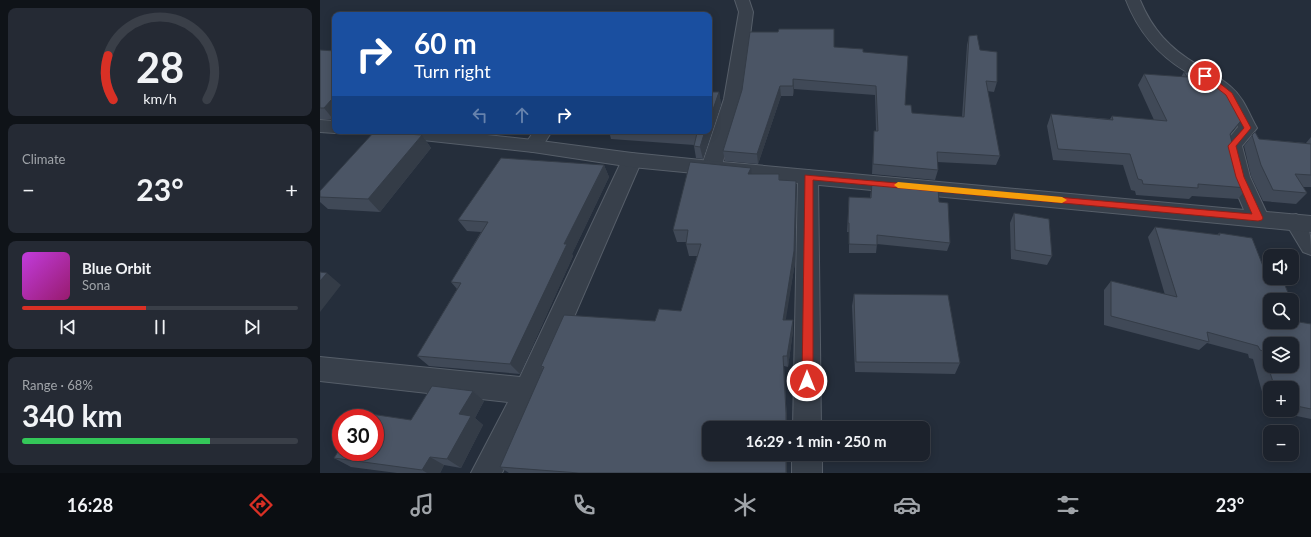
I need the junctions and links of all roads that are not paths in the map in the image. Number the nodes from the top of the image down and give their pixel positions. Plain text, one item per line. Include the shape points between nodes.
1 (742, 0) edge
2 (1133, 0) edge
3 (320, 126) edge
4 (332, 127) edge
5 (456, 134) edge
6 (538, 138) edge
7 (632, 160) junction
8 (711, 168) junction
9 (808, 177) junction
10 (1258, 218) junction
11 (1304, 223) edge
12 (1311, 246) edge
13 (320, 369) edge
14 (528, 391) junction
15 (807, 421) edge
16 (807, 461) edge
17 (486, 473) edge
18 (807, 473) edge

1 - 8 street via 746,12 733,99
2 - 10 street via 1150,35 1171,55 1229,94 1248,128 1232,146 1240,177
3 - 4 street
5 - 6 street
6 - 7 street
7 - 8 street
7 - 14 street
8 - 9 street
9 - 10 street
9 - 15 street
10 - 11 street
11 - 12 street
13 - 14 street
14 - 17 street
16 - 18 street

